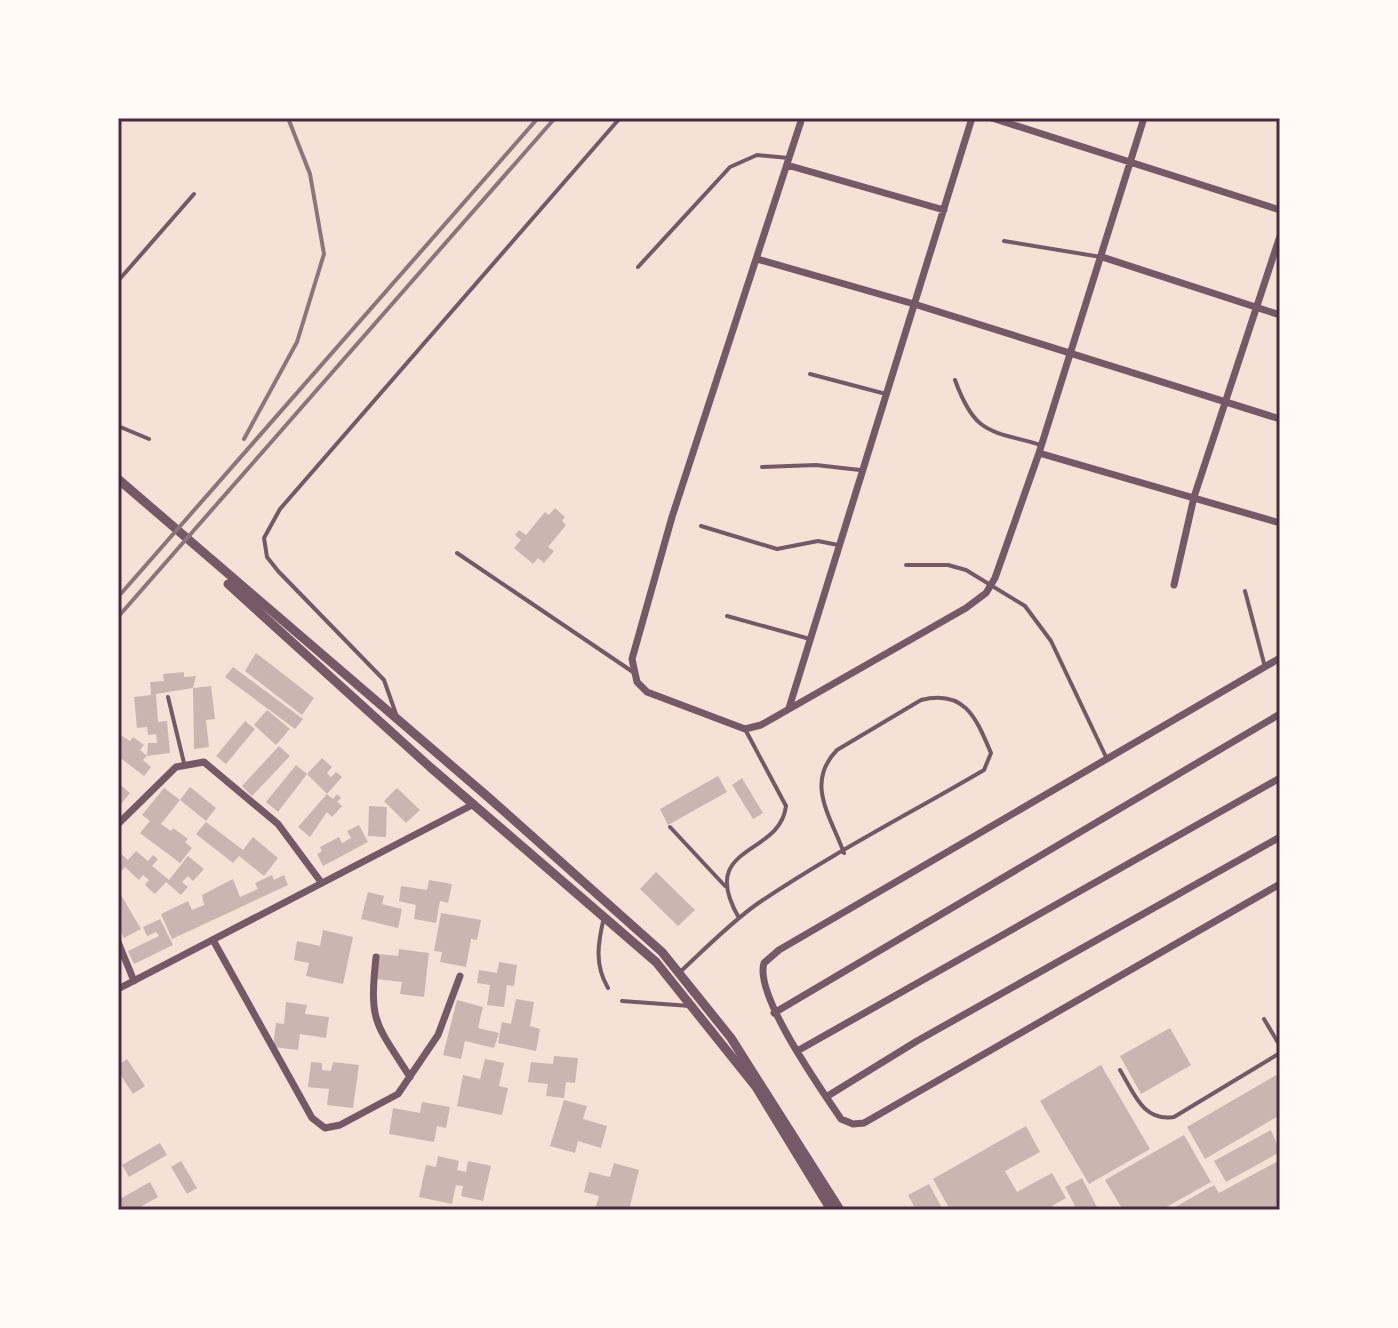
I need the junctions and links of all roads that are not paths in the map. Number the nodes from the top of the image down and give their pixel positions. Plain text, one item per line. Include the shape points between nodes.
1 (620, 118) edge
2 (802, 118) edge
3 (972, 118) edge
4 (992, 118) edge
5 (1144, 118) edge
6 (788, 162) junction
7 (1131, 164) junction
8 (194, 194) dead end
9 (944, 210) junction
10 (1280, 210) edge
11 (1280, 236) edge
12 (1004, 241) dead end
13 (1102, 257) junction
14 (757, 259) junction
15 (638, 267) dead end
16 (118, 281) edge
17 (914, 304) junction
18 (1257, 308) junction
19 (1280, 315) edge
20 (1071, 353) junction
21 (810, 374) dead end
22 (955, 380) dead end
23 (886, 394) junction
24 (1226, 403) junction
25 (1280, 419) edge
26 (118, 426) edge
27 (149, 439) dead end
28 (1040, 449) junction
29 (762, 467) dead end
30 (860, 470) junction
31 (118, 479) edge
32 (118, 486) edge
33 (1194, 497) junction
34 (144, 506) junction
35 (1280, 523) edge
36 (701, 526) dead end
37 (838, 545) junction
38 (457, 553) dead end
39 (906, 565) dead end
40 (212, 566) junction
41 (992, 585) junction
42 (1174, 585) dead end
43 (1245, 591) dead end
44 (727, 616) dead end
45 (810, 639) junction
46 (1280, 658) edge
47 (1265, 667) junction
48 (633, 672) junction
49 (168, 697) dead end
50 (789, 708) junction
51 (1280, 714) edge
52 (396, 718) junction
53 (745, 729) junction
54 (421, 739) junction
55 (412, 750) junction
56 (1107, 759) junction
57 (184, 763) junction
58 (1280, 778) edge
59 (474, 804) junction
60 (118, 824) edge
61 (670, 827) dead end
62 (1280, 837) edge
63 (844, 853) junction
64 (321, 882) junction
65 (1280, 884) edge
66 (725, 886) junction
67 (604, 917) junction
68 (739, 918) junction
69 (213, 940) junction
70 (118, 942) edge
71 (376, 957) dead end
72 (679, 973) junction
73 (460, 976) dead end
74 (134, 981) junction
75 (608, 988) dead end
76 (118, 989) edge
77 (622, 1001) dead end
78 (693, 1006) junction
79 (774, 1013) junction
80 (1264, 1019) dead end
81 (1280, 1046) edge
82 (799, 1050) junction
83 (1280, 1053) edge
84 (1120, 1070) dead end
85 (410, 1077) junction
86 (826, 1097) junction
87 (831, 1210) edge
88 (840, 1210) edge

1 - 52 lane via 280,509 264,538 267,557 278,571 384,680
2 - 6 street
3 - 9 street
4 - 7 street
5 - 7 street
6 - 9 street
6 - 14 street
6 - 15 lane via 757,155 730,167
7 - 10 street
7 - 13 street
8 - 16 lane
9 - 17 street
11 - 18 street
12 - 13 lane
13 - 18 street
13 - 20 street
14 - 17 street
14 - 48 street via 672,517
17 - 20 street
17 - 23 street
18 - 19 street
18 - 24 street
20 - 24 street
20 - 28 street
21 - 23 lane
22 - 28 lane via 965,408 980,425
23 - 30 street
24 - 25 street
24 - 33 street
26 - 27 lane
28 - 33 street
28 - 41 street
29 - 30 lane
30 - 37 street
31 - 34 street
32 - 34 street
33 - 35 street
33 - 42 street
34 - 40 street
36 - 37 lane via 777,549 818,541
37 - 45 street
38 - 48 lane
39 - 41 lane via 948,565
40 - 52 street
40 - 55 street
41 - 50 street via 966,608
41 - 56 lane via 1025,606 1045,631
43 - 47 lane
44 - 45 lane
45 - 50 street
46 - 47 street
47 - 56 street
48 - 53 street via 647,692
49 - 57 lane
50 - 53 street
51 - 79 street
52 - 54 street
53 - 66 lane via 781,791 785,816 736,861
54 - 55 lane
54 - 72 street via 607,901
55 - 59 street
56 - 79 street via 771,955 762,973
57 - 60 street
57 - 64 street via 204,762 216,768 286,832
58 - 82 street
59 - 64 street
59 - 67 street
61 - 66 lane
62 - 86 street
63 - 63 lane via 820,789 819,774 826,761 921,700 937,696 965,707 976,718 991,753 984,770
63 - 68 lane
64 - 69 street
65 - 86 street via 876,1119 853,1124 841,1119
66 - 68 lane
67 - 75 lane via 597,948 600,974
67 - 78 street via 656,962
68 - 72 lane
69 - 74 street
69 - 85 street via 319,1126 340,1125 392,1098
70 - 74 street
71 - 85 street via 371,1003 375,1022
72 - 88 street via 766,1090
73 - 85 street via 438,1035
74 - 76 street
77 - 78 lane
78 - 87 street via 756,1087
79 - 82 street
80 - 81 lane
82 - 86 street
83 - 84 lane via 1174,1117 1162,1119 1147,1113

